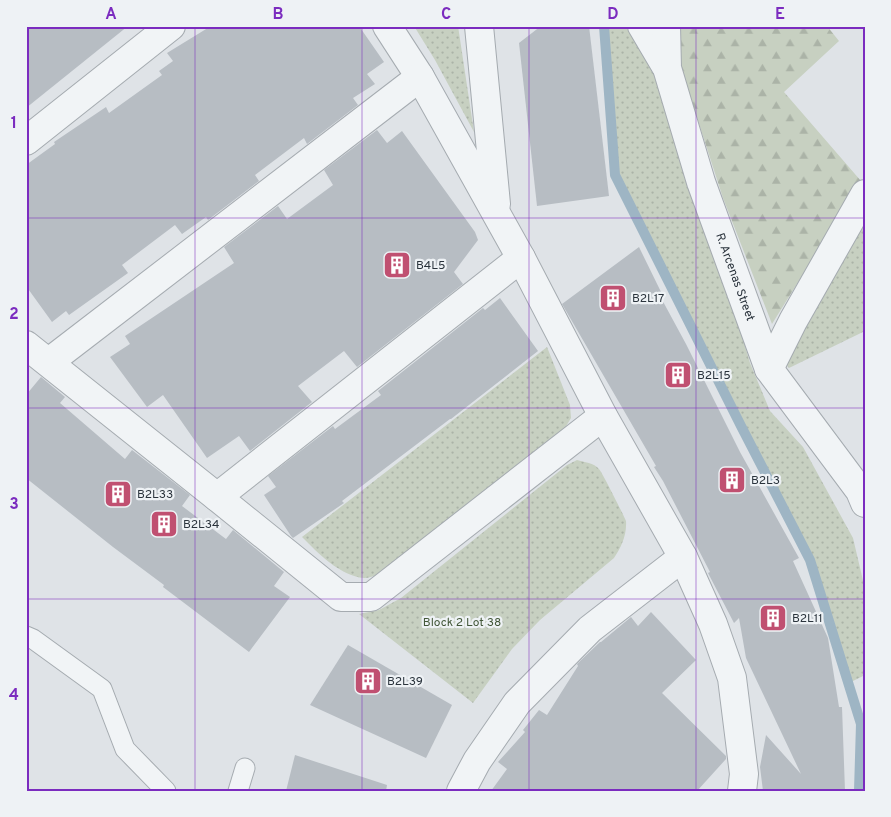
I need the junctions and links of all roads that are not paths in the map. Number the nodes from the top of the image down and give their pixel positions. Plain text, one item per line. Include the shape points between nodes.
1 (171, 26) edge
2 (387, 26) edge
3 (479, 26) edge
4 (642, 26) edge
5 (666, 26) edge
6 (667, 68) junction
7 (420, 77) junction
8 (26, 141) edge
9 (865, 194) edge
10 (498, 216) junction
11 (521, 258) junction
12 (26, 345) edge
13 (49, 362) junction
14 (769, 369) junction
15 (603, 416) junction
16 (217, 497) junction
17 (865, 503) edge
18 (683, 557) junction
19 (26, 636) edge
20 (245, 768) dead end
21 (166, 791) edge
22 (238, 791) edge
23 (461, 791) edge
24 (742, 791) edge

1 - 8 street
2 - 7 street
3 - 10 street
4 - 6 street
5 - 6 street, R. Arcenas Street
6 - 14 street, R. Arcenas Street via 701,182
7 - 10 street
7 - 13 street
9 - 14 street
10 - 11 street
11 - 15 street
11 - 16 street
12 - 13 street
13 - 16 street
14 - 17 street, R. Arcenas Street via 860,491
15 - 16 street via 371,598 340,597
15 - 18 street
18 - 23 street via 590,630 517,703 477,761
18 - 24 street via 713,624 732,678 744,774
19 - 21 lane via 102,689 125,749
20 - 22 lane

